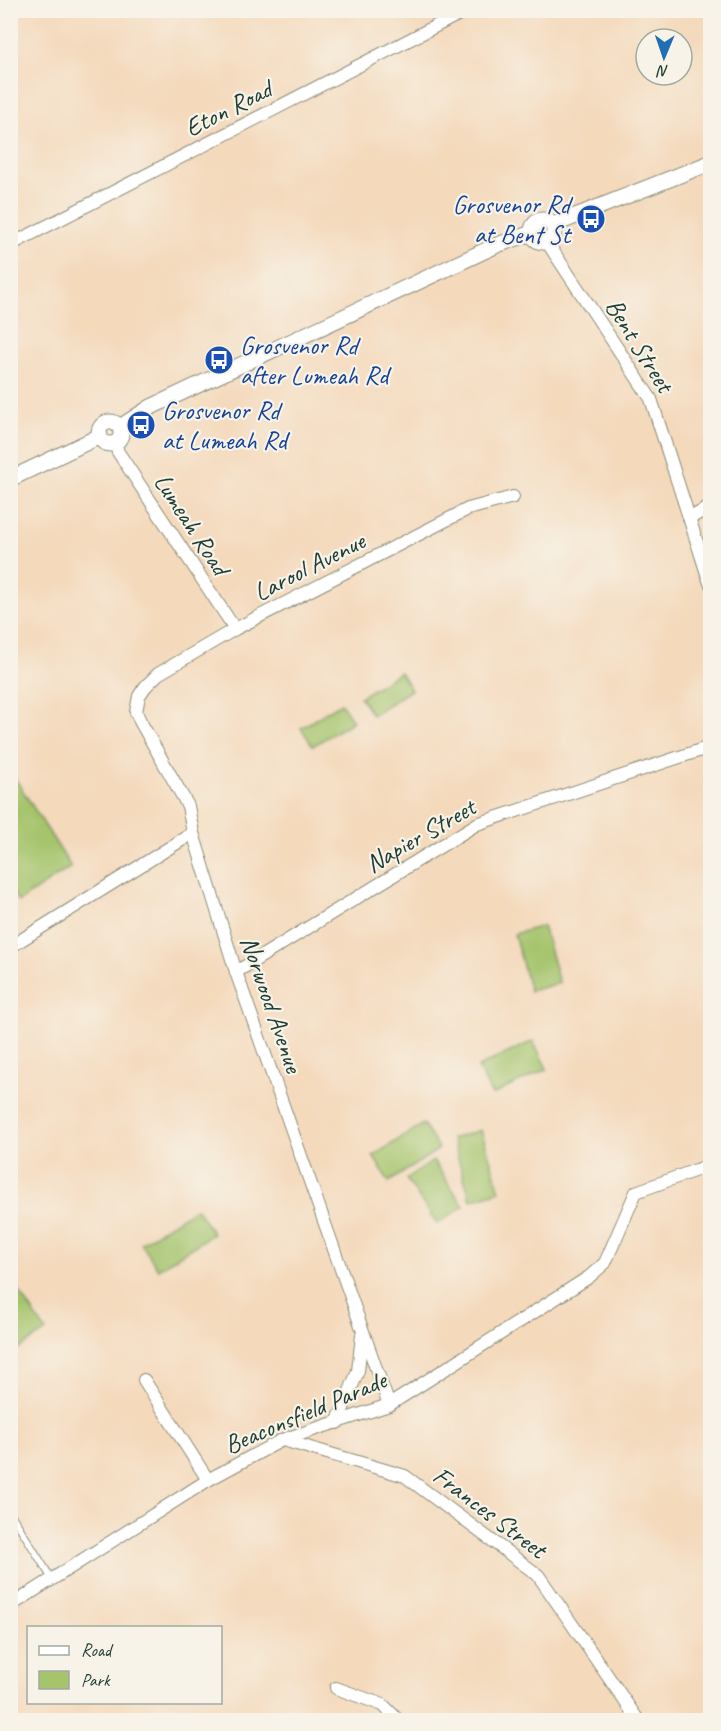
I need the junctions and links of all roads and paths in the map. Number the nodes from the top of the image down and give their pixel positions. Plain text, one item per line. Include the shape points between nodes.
1 (467, 10) edge
2 (711, 163) edge
3 (553, 225) junction
4 (532, 232) junction
5 (547, 242) junction
6 (10, 245) edge
7 (120, 427) junction
8 (100, 436) junction
9 (115, 443) junction
10 (10, 478) edge
11 (513, 497) dead end
12 (711, 507) edge
13 (690, 518) junction
14 (711, 583) edge
15 (235, 629) junction
16 (139, 696) joint
17 (711, 747) edge
18 (193, 833) junction
19 (10, 947) edge
20 (236, 972) junction
21 (711, 1165) edge
22 (362, 1330) junction
23 (144, 1380) dead end
24 (388, 1404) junction
25 (337, 1423) junction
26 (282, 1440) junction
27 (207, 1480) junction
28 (10, 1512) edge
29 (52, 1579) junction
30 (10, 1606) edge
31 (336, 1688) dead end
32 (398, 1720) edge
33 (638, 1720) edge

1 - 6 street, Eton Road
2 - 3 street
3 - 4 street via 539,220
3 - 5 street via 554,235
4 - 5 street via 537,241
4 - 7 street via 162,402
5 - 13 street, Bent Street via 651,399
7 - 8 street via 104,424
7 - 9 street via 121,434
8 - 9 street via 104,442
8 - 10 street
9 - 15 street, Lumeah Road
11 - 15 street, Larool Avenue via 468,509
12 - 13 street
13 - 14 street, Bent Street
15 - 16 street, Larool Avenue via 158,674
16 - 18 street, Norwood Avenue via 136,711 188,806
17 - 20 street, Napier Street via 477,824
18 - 19 street
18 - 20 street, Norwood Avenue
20 - 22 street, Norwood Avenue
21 - 24 street, Beaconsfield Parade via 636,1192 605,1263 589,1277
22 - 24 street, Norwood Avenue
22 - 25 street, Norwood Avenue via 358,1371
23 - 27 street
24 - 25 street, Beaconsfield Parade
25 - 26 street, Beaconsfield Parade
26 - 27 street, Beaconsfield Parade
26 - 33 street, Frances Street via 405,1476 538,1575
27 - 29 street, Beaconsfield Parade
28 - 29 lane
29 - 30 street, Beaconsfield Parade
31 - 32 street via 383,1705

